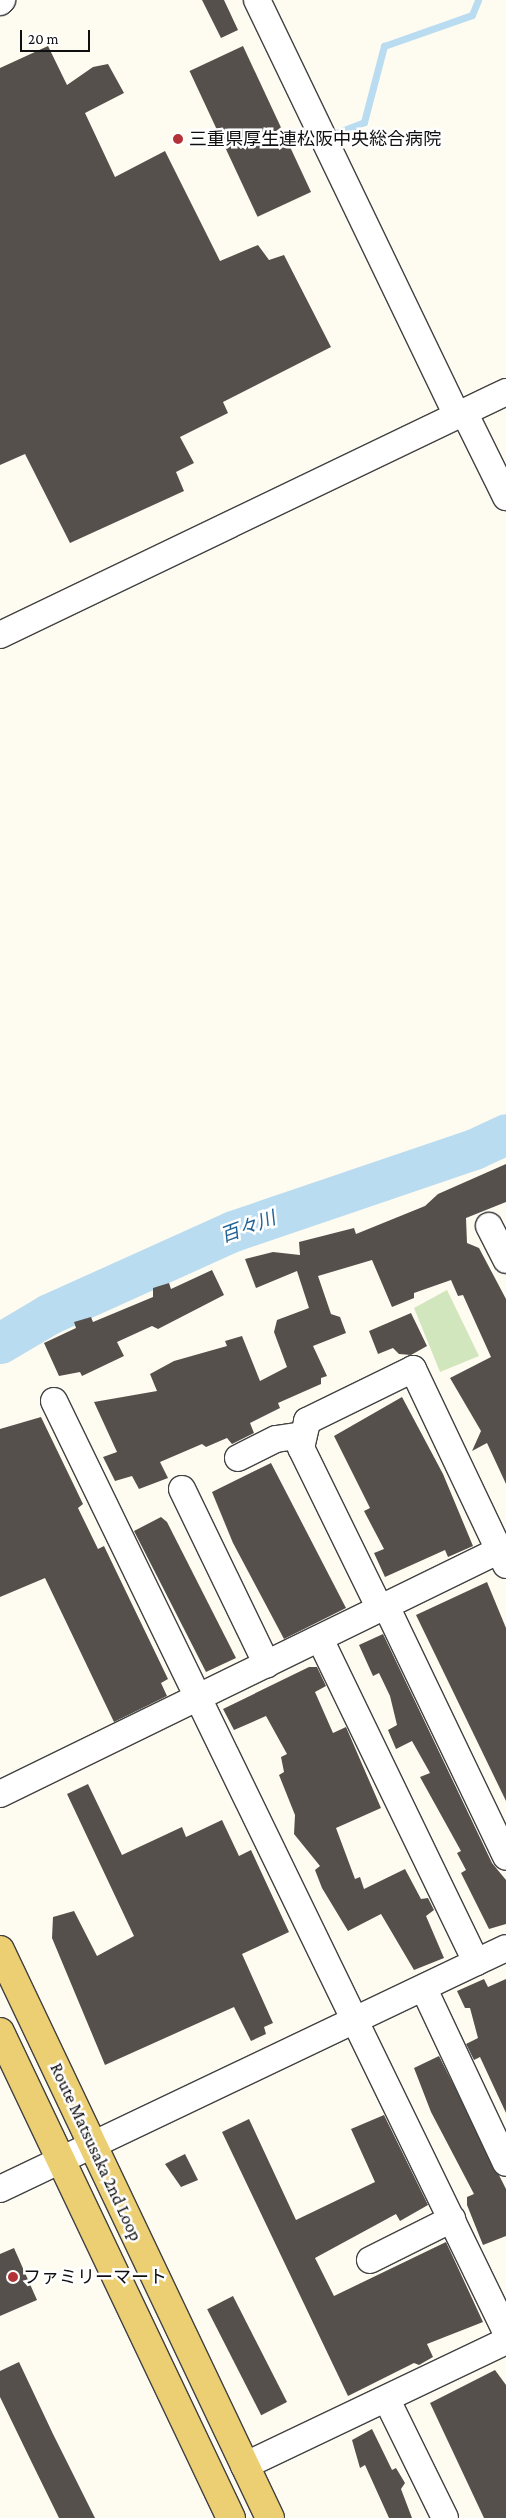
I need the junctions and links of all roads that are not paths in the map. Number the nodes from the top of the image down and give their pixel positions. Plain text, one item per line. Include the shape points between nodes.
1 (257, 0) edge
2 (506, 392) edge
3 (461, 413) junction
4 (506, 497) edge
5 (0, 635) edge
6 (489, 1226) dead end
7 (506, 1260) edge
8 (54, 1401) dead end
9 (304, 1435) junction
10 (238, 1458) dead end
11 (182, 1489) dead end
12 (504, 1554) edge
13 (383, 1608) junction
14 (320, 1639) junction
15 (267, 1665) junction
16 (199, 1699) junction
17 (0, 1794) edge
18 (506, 1857) edge
19 (506, 1948) edge
20 (0, 1950) edge
21 (476, 1962) junction
22 (424, 1989) junction
23 (354, 2020) junction
24 (0, 2032) edge
25 (92, 2144) junction
26 (60, 2159) junction
27 (506, 2163) edge
28 (0, 2189) edge
29 (452, 2219) junction
30 (370, 2260) dead end
31 (506, 2332) edge
32 (506, 2341) edge
33 (387, 2400) junction
34 (244, 2466) junction
35 (231, 2518) edge
36 (270, 2518) edge
37 (445, 2518) edge

1 - 3 street
2 - 3 street
3 - 4 street
3 - 5 street
6 - 7 street
8 - 16 street
9 - 10 street via 276,1439
9 - 12 street via 307,1421 413,1369
9 - 13 street via 300,1448
11 - 15 street
12 - 13 street
13 - 14 street
13 - 18 street
14 - 15 street
14 - 21 street
15 - 16 street
16 - 17 street
16 - 23 street
19 - 21 street
20 - 25 main road, Route Matsusaka 2nd Loop
21 - 22 street
22 - 23 street
22 - 27 street
23 - 25 street
23 - 29 street
24 - 26 main road, Route Matsusaka 2nd Loop
25 - 26 street
25 - 34 main road, Route Matsusaka 2nd Loop
26 - 28 street
26 - 35 main road, Route Matsusaka 2nd Loop
29 - 30 street
29 - 31 street
32 - 33 street
33 - 34 street
33 - 37 street
34 - 36 main road, Route Matsusaka 2nd Loop

